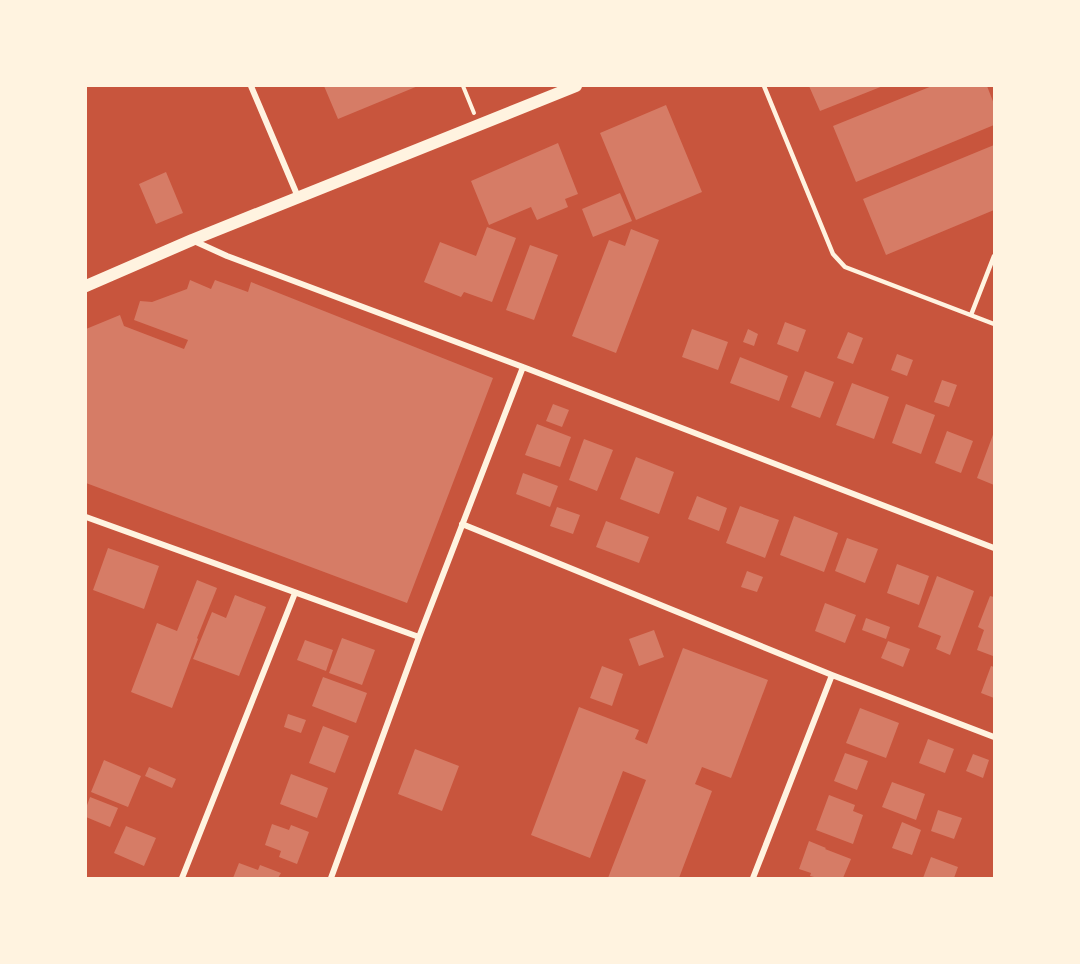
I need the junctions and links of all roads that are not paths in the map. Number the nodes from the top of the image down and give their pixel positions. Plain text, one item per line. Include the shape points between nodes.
1 (251, 86) edge
2 (576, 86) edge
3 (764, 86) edge
4 (298, 197) junction
5 (192, 240) junction
6 (994, 256) edge
7 (86, 286) edge
8 (971, 315) junction
9 (994, 324) edge
10 (523, 367) junction
11 (86, 517) edge
12 (462, 524) junction
13 (994, 548) edge
14 (295, 592) junction
15 (419, 638) junction
16 (832, 675) junction
17 (994, 737) edge
18 (182, 879) edge
19 (331, 879) edge
20 (753, 879) edge

1 - 4 street
2 - 4 main road
3 - 8 lane via 833,254 845,267
4 - 5 main road
5 - 7 main road
5 - 10 street
6 - 8 lane
8 - 9 lane
10 - 12 street
10 - 13 street
11 - 14 street
12 - 15 street
12 - 16 street
14 - 15 street
14 - 18 street
15 - 19 street
16 - 17 street
16 - 20 street

